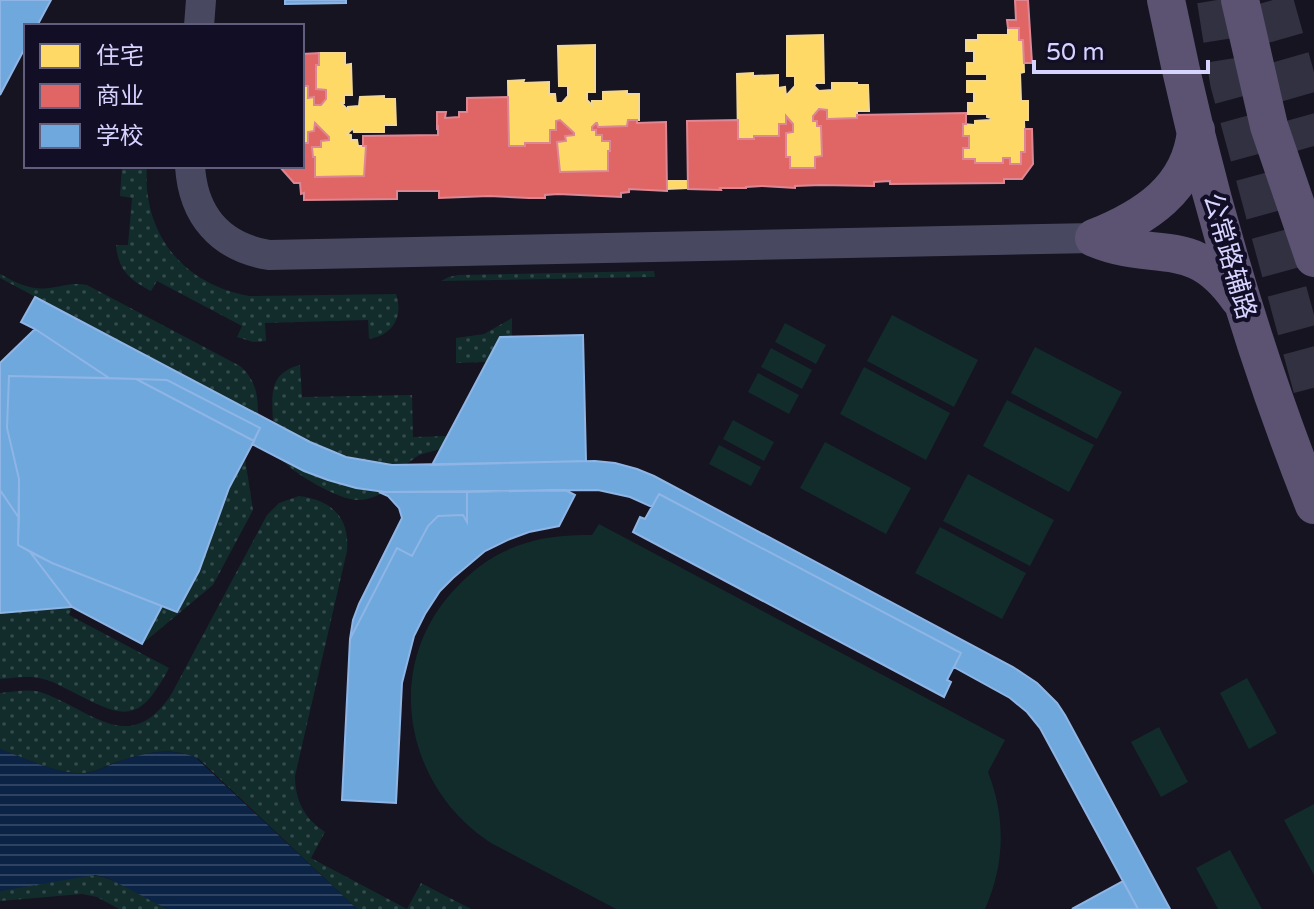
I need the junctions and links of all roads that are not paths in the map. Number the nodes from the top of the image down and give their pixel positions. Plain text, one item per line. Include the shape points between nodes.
1 (201, 0) edge
2 (1166, 0) edge
3 (1240, 0) edge
4 (199, 24) edge
5 (1196, 130) junction
6 (190, 168) edge
7 (1094, 238) junction
8 (1314, 258) edge
9 (1243, 304) junction
10 (1314, 505) edge

1 - 4 street
2 - 5 main road, 公常路辅路
3 - 8 main road via 1269,126
5 - 7 main road via 1172,190 1136,218
5 - 9 main road, 公常路辅路
6 - 7 street via 197,202 214,229 241,247 269,255
7 - 9 main road via 1195,258 1224,278
9 - 10 main road, 公常路辅路

